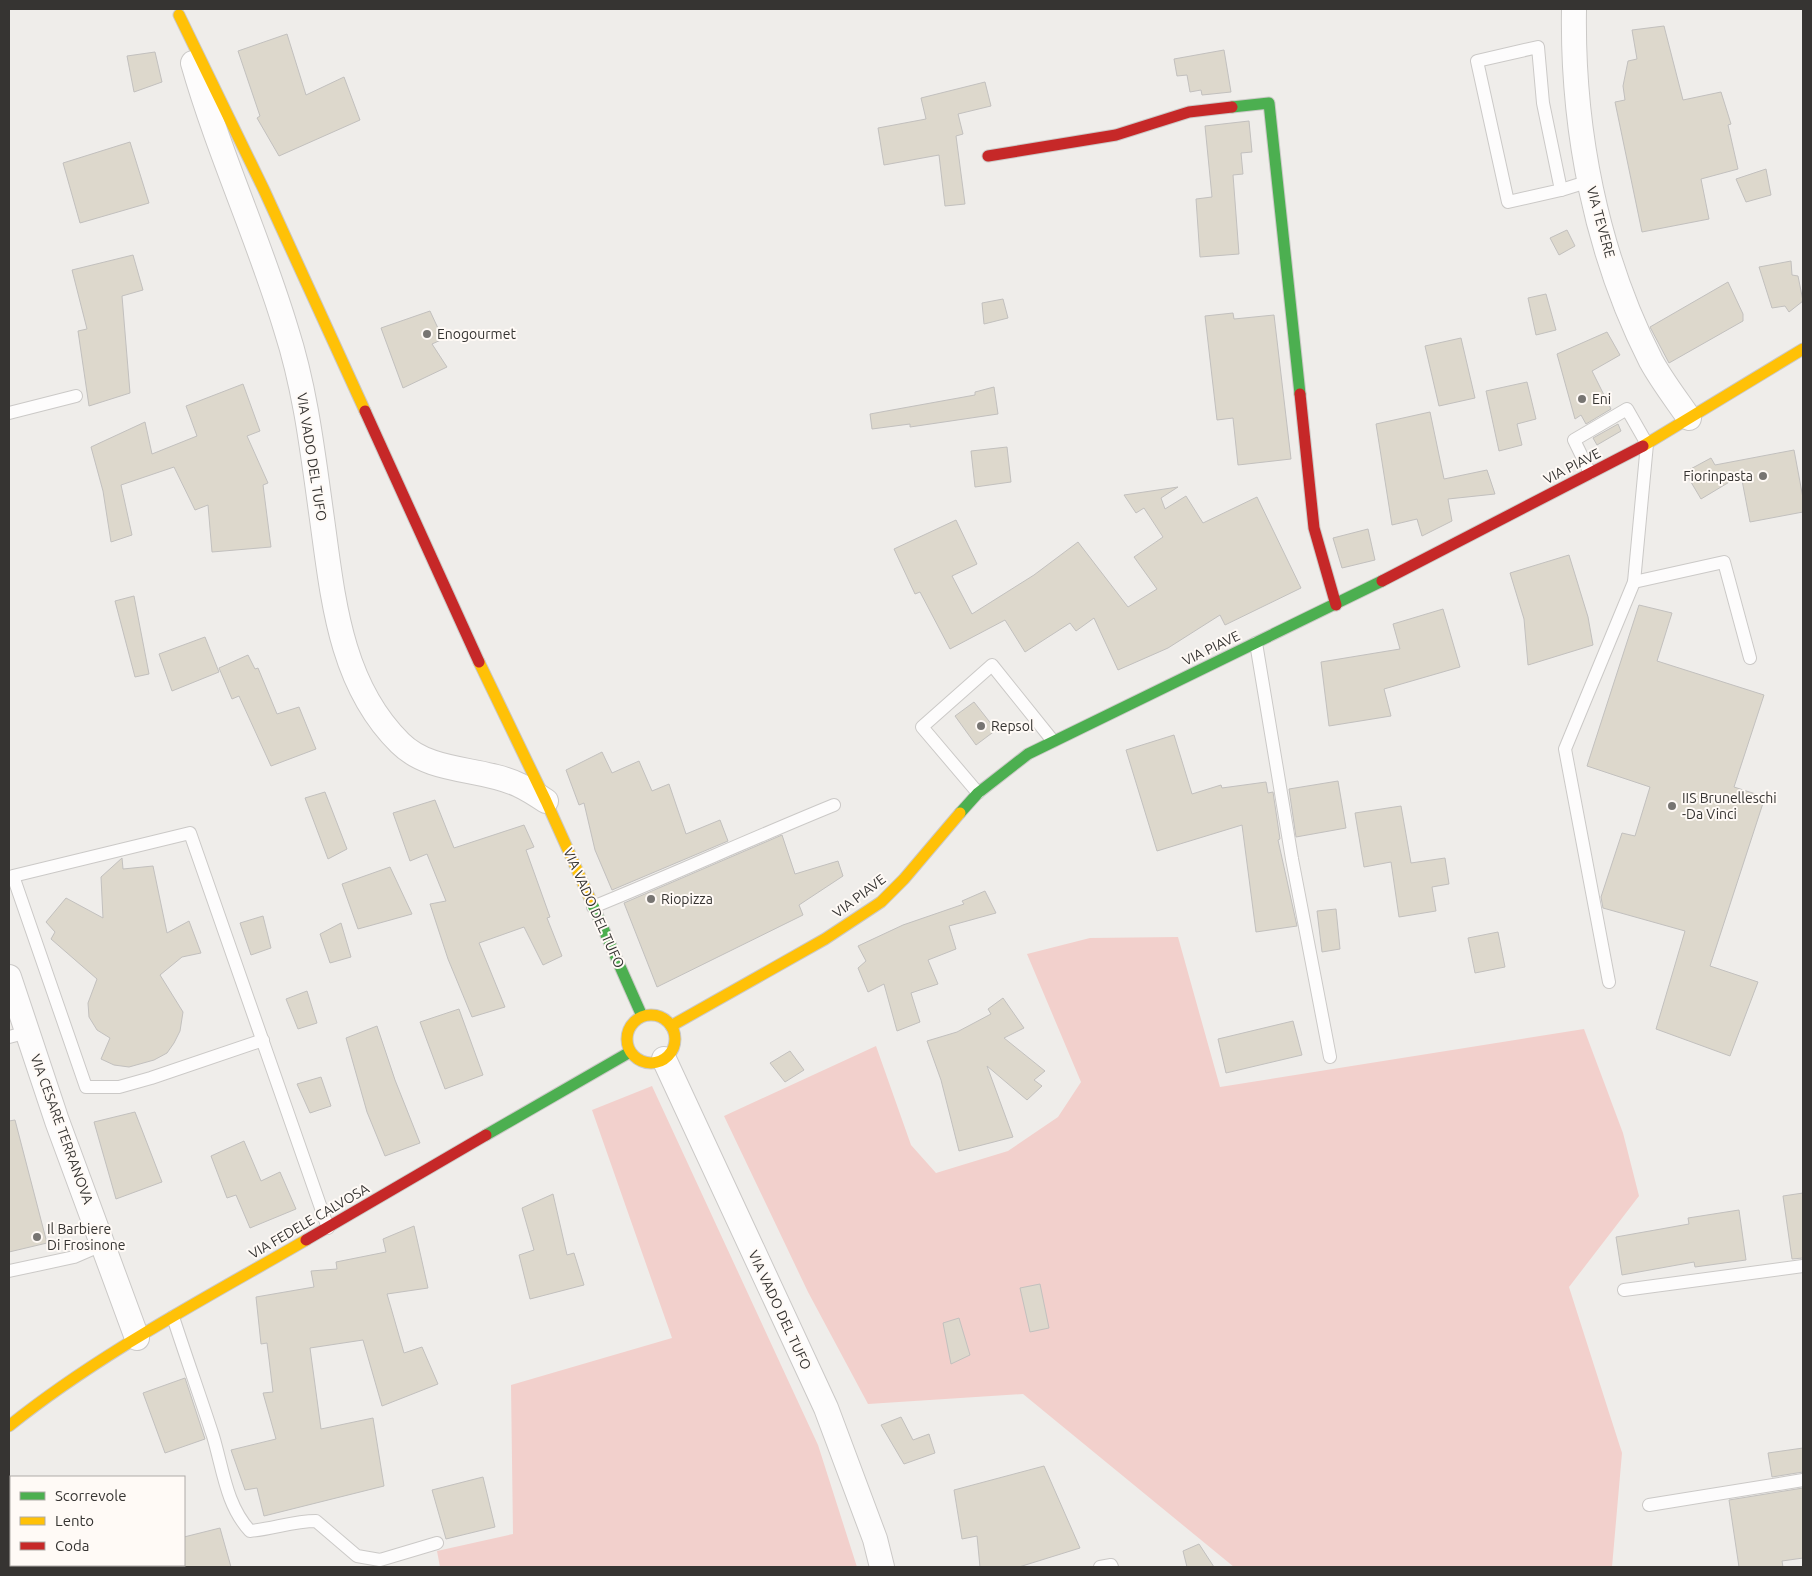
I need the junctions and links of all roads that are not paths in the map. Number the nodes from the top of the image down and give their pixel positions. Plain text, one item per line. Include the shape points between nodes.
1 (1574, 9) edge
2 (178, 12) edge
3 (988, 156) dead end
4 (1590, 181) junction
5 (1561, 190) junction
6 (1803, 349) edge
7 (76, 396) dead end
8 (9, 413) edge
9 (1688, 418) junction
10 (1647, 444) junction
11 (1590, 474) junction
12 (1634, 582) junction
13 (1336, 605) junction
14 (1256, 643) junction
15 (1750, 658) dead end
16 (1053, 741) junction
17 (978, 793) junction
18 (546, 801) junction
19 (834, 806) dead end
20 (594, 908) junction
21 (9, 976) edge
22 (1609, 982) dead end
23 (642, 1016) junction
24 (671, 1026) junction
25 (18, 1034) edge
26 (263, 1040) junction
27 (630, 1052) junction
28 (1330, 1057) dead end
29 (664, 1059) junction
30 (328, 1228) junction
31 (104, 1244) junction
32 (1803, 1266) edge
33 (9, 1272) edge
34 (1624, 1290) dead end
35 (173, 1316) junction
36 (137, 1338) junction
37 (9, 1426) edge
38 (1803, 1480) edge
39 (1649, 1505) dead end
40 (438, 1543) dead end
41 (882, 1567) edge
42 (1100, 1567) edge
43 (1112, 1567) edge

1 - 4 street, VIA TEVERE via 1573,48 1580,134
2 - 18 main road, VIA VADO DEL TUFO via 264,190 477,658
2 - 18 street, VIA VADO DEL TUFO via 204,102 289,338 305,399 335,612 349,662 383,724 401,745 419,757 519,785
3 - 13 main road via 1116,135 1189,112 1269,102 1314,528
4 - 5 lane
4 - 9 street, VIA TEVERE via 1610,260 1628,312 1652,362
5 - 5 lane via 1508,202 1477,61 1538,47 1543,103
6 - 9 main road, VIA PIAVE
7 - 8 lane
9 - 10 main road, VIA PIAVE
10 - 11 main road, VIA PIAVE
10 - 11 lane via 1627,409 1574,440
10 - 12 lane
11 - 13 main road, VIA PIAVE
12 - 15 lane via 1724,562
12 - 22 lane via 1565,749
13 - 14 main road, VIA PIAVE
14 - 16 main road, VIA PIAVE
14 - 28 lane via 1292,859
16 - 17 main road, VIA PIAVE via 1021,759
16 - 17 lane via 992,665 922,727
17 - 24 main road, VIA PIAVE via 881,902 825,940
18 - 20 main road, VIA VADO DEL TUFO
19 - 20 lane
20 - 23 main road, VIA VADO DEL TUFO
21 - 25 street, VIA CESARE TERRANOVA
23 - 24 main road via 658,1016
23 - 27 main road via 627,1032
24 - 29 main road via 675,1040 670,1054
25 - 31 street, VIA CESARE TERRANOVA via 57,1121
26 - 26 lane via 119,1087 86,1087 13,876 190,833
26 - 30 lane
27 - 29 main road via 649,1064
27 - 30 main road, VIA FEDELE CALVOSA
29 - 41 street, VIA VADO DEL TUFO via 826,1408 875,1539
30 - 35 main road, VIA FEDELE CALVOSA
31 - 33 lane via 74,1257
31 - 36 street, VIA CESARE TERRANOVA
32 - 34 lane
35 - 36 main road, VIA FEDELE CALVOSA
35 - 40 lane via 214,1439 229,1497 239,1519 250,1531 271,1529 294,1521 316,1520 357,1556 380,1560
36 - 37 main road, VIA FEDELE CALVOSA
38 - 39 lane
42 - 43 lane

